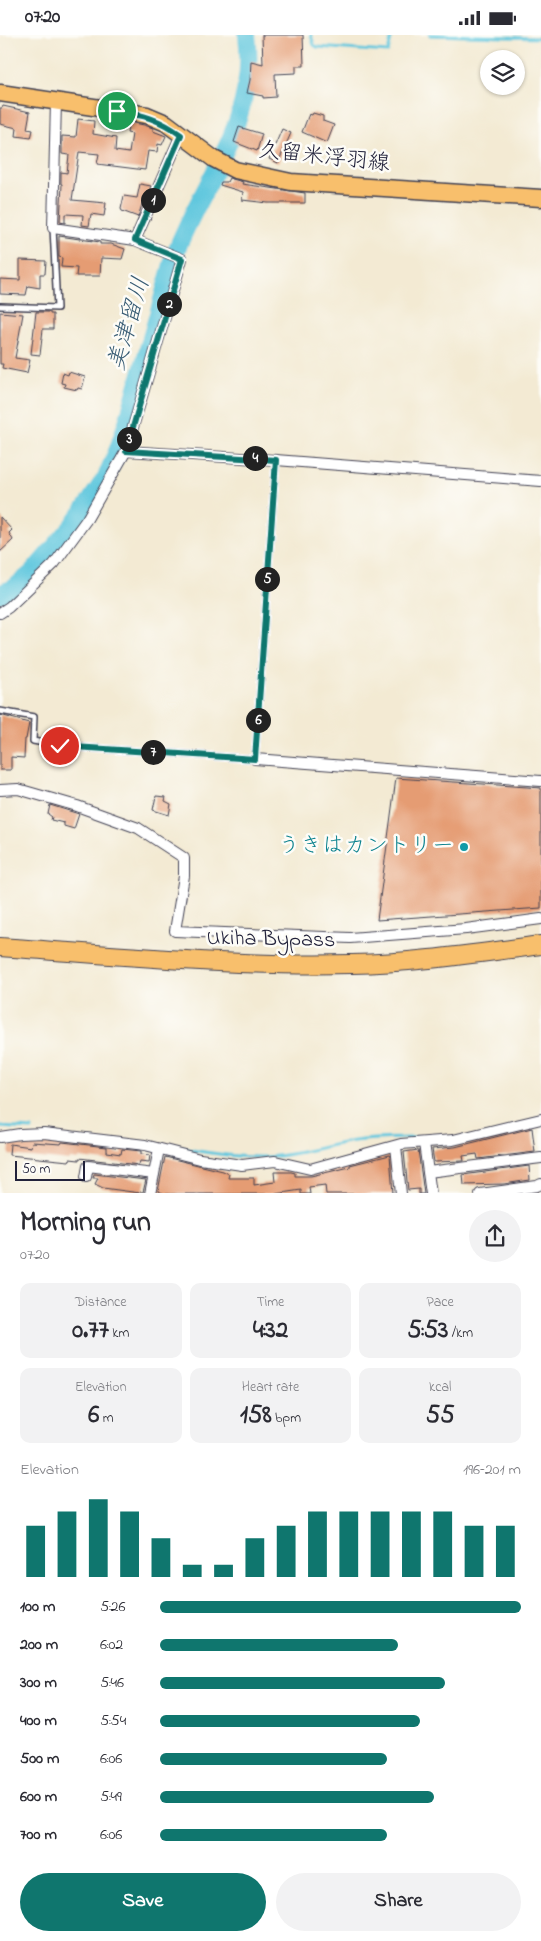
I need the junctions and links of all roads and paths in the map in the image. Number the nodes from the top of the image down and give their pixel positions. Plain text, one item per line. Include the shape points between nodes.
1 (0, 93) edge
2 (56, 101) junction
3 (181, 135) junction
4 (541, 198) edge
5 (52, 228) junction
6 (135, 240) junction
7 (0, 306) edge
8 (126, 451) junction
9 (276, 460) junction
10 (541, 481) edge
11 (0, 613) edge
12 (0, 711) edge
13 (255, 759) junction
14 (541, 781) edge
15 (0, 790) edge
16 (541, 919) edge
17 (541, 945) edge
18 (0, 947) edge
19 (541, 1119) edge
20 (0, 1137) edge
21 (424, 1143) junction
22 (396, 1146) junction
23 (159, 1149) junction
24 (541, 1158) edge
25 (428, 1172) junction
26 (154, 1173) junction
27 (86, 1177) dead end
28 (541, 1183) edge
29 (150, 1193) edge
30 (401, 1193) edge
31 (431, 1193) edge
32 (480, 1193) edge

1 - 2 main road, 久留米浮羽線
2 - 3 main road, 久留米浮羽線 via 146,115 166,123
2 - 5 street
3 - 4 main road, 久留米浮羽線 via 234,171 291,182
3 - 6 street
5 - 6 street
5 - 7 lane via 57,307
6 - 8 street via 182,259
8 - 9 street
8 - 11 street via 87,519 54,564
9 - 10 street
9 - 13 lane
12 - 13 lane via 34,717 34,741 42,743
13 - 14 street
15 - 16 street via 18,789 77,806 138,829 184,858 175,931 350,938 466,929
17 - 18 highway, Ukiha Bypass via 444,958 353,964 183,960
19 - 21 street via 452,1140
20 - 23 street via 44,1133
21 - 22 street
21 - 25 street
22 - 23 street via 310,1169 275,1161 242,1165
22 - 30 street
23 - 26 street
24 - 25 street
25 - 31 street
26 - 27 street via 88,1166
26 - 29 street
28 - 32 street

